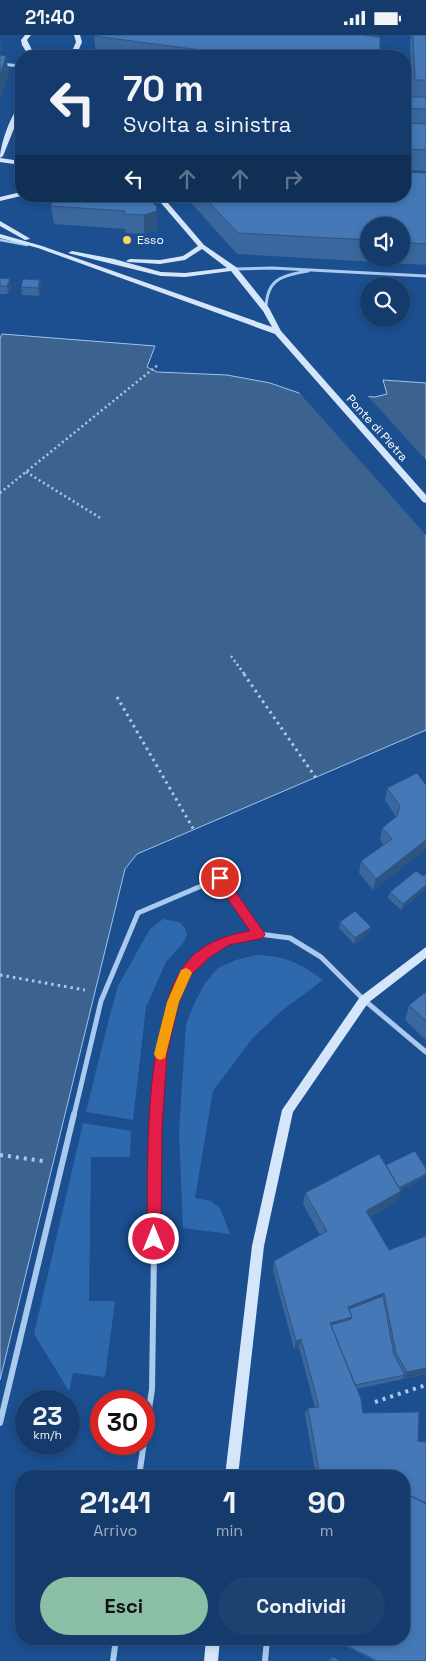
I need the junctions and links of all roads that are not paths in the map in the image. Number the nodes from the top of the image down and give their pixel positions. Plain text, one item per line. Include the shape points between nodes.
1 (28, 35) edge
2 (77, 35) edge
3 (28, 50) edge
4 (76, 50) edge
5 (0, 64) edge
6 (15, 65) edge
7 (15, 118) edge
8 (0, 135) edge
9 (8, 136) junction
10 (0, 156) edge
11 (0, 160) edge
12 (15, 162) edge
13 (15, 195) edge
14 (0, 199) edge
15 (163, 202) edge
16 (0, 223) edge
17 (0, 236) edge
18 (0, 240) edge
19 (202, 246) junction
20 (40, 247) junction
21 (114, 261) junction
22 (233, 269) junction
23 (316, 270) junction
24 (426, 276) edge
25 (266, 309) junction
26 (278, 332) junction
27 (426, 500) edge
28 (259, 934) junction
29 (426, 951) edge
30 (364, 999) junction
31 (426, 1052) edge
32 (0, 1423) edge
33 (140, 1470) edge
34 (233, 1470) edge
35 (115, 1645) edge
36 (212, 1645) edge
37 (266, 1645) edge
38 (112, 1661) edge
39 (210, 1661) edge
40 (265, 1661) edge

1 - 3 main road via 24,40
2 - 4 main road via 79,42
5 - 6 street
7 - 9 main road
8 - 9 main road
9 - 10 main road
11 - 12 main road
13 - 14 main road
15 - 19 main road, Ponte di Pietra
16 - 20 main road
17 - 20 main road
18 - 20 lane
19 - 21 main road via 185,257 160,262
19 - 22 main road, Ponte di Pietra
20 - 21 main road
20 - 26 main road
21 - 22 main road via 161,274 185,275
22 - 23 street
22 - 25 main road, Ponte di Pietra
23 - 24 street
23 - 25 street via 289,275 271,284 265,295
25 - 26 main road, Ponte di Pietra
26 - 27 main road, Ponte di Pietra
28 - 30 street via 290,938 322,957
28 - 32 street via 220,878 138,913 101,1001
28 - 33 street via 227,940 206,953 186,972 173,1002 160,1053 155,1128 152,1389
29 - 30 main road
30 - 31 street
30 - 34 main road via 288,1110 258,1246
35 - 38 street
36 - 39 main road
37 - 40 street

